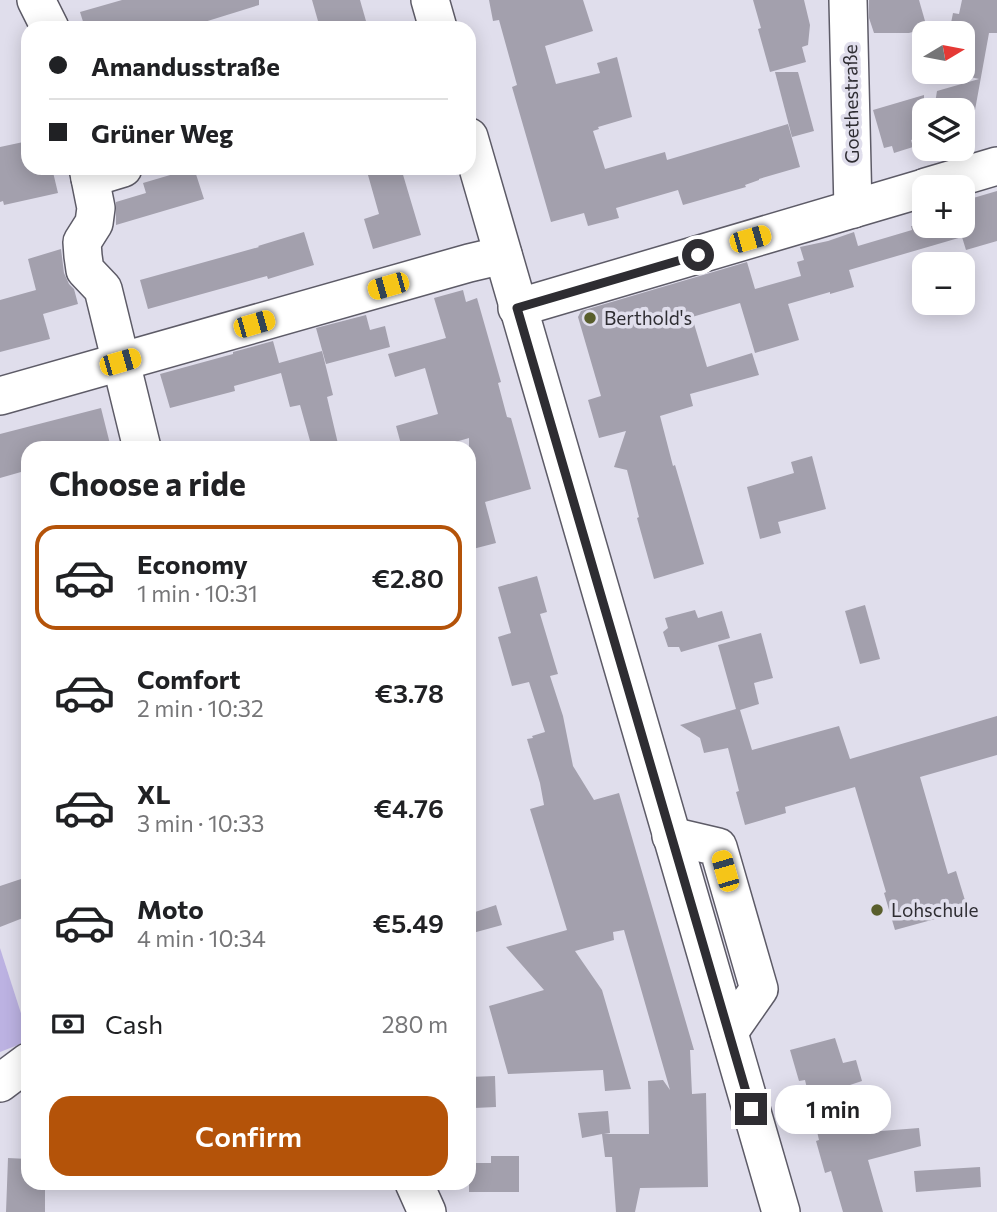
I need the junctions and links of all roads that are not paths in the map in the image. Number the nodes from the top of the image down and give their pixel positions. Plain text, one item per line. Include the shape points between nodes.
1 (36, 0) edge
2 (430, 0) edge
3 (848, 0) edge
4 (46, 21) edge
5 (436, 21) edge
6 (476, 161) edge
7 (997, 166) edge
8 (100, 175) edge
9 (968, 175) edge
10 (912, 192) edge
11 (853, 209) junction
12 (503, 255) junction
13 (517, 308) junction
14 (120, 362) junction
15 (0, 396) edge
16 (140, 441) edge
17 (21, 1067) edge
18 (0, 1083) edge
19 (417, 1190) edge
20 (427, 1212) edge
21 (781, 1212) edge

1 - 4 street
2 - 5 street
3 - 11 street, Goethestraße
6 - 12 street
7 - 9 street
8 - 14 street via 94,223 82,242 83,256 85,270 103,289
10 - 11 street
11 - 13 street
12 - 13 street
12 - 14 street
13 - 21 street
14 - 15 street
14 - 16 street
17 - 18 street
19 - 20 street

